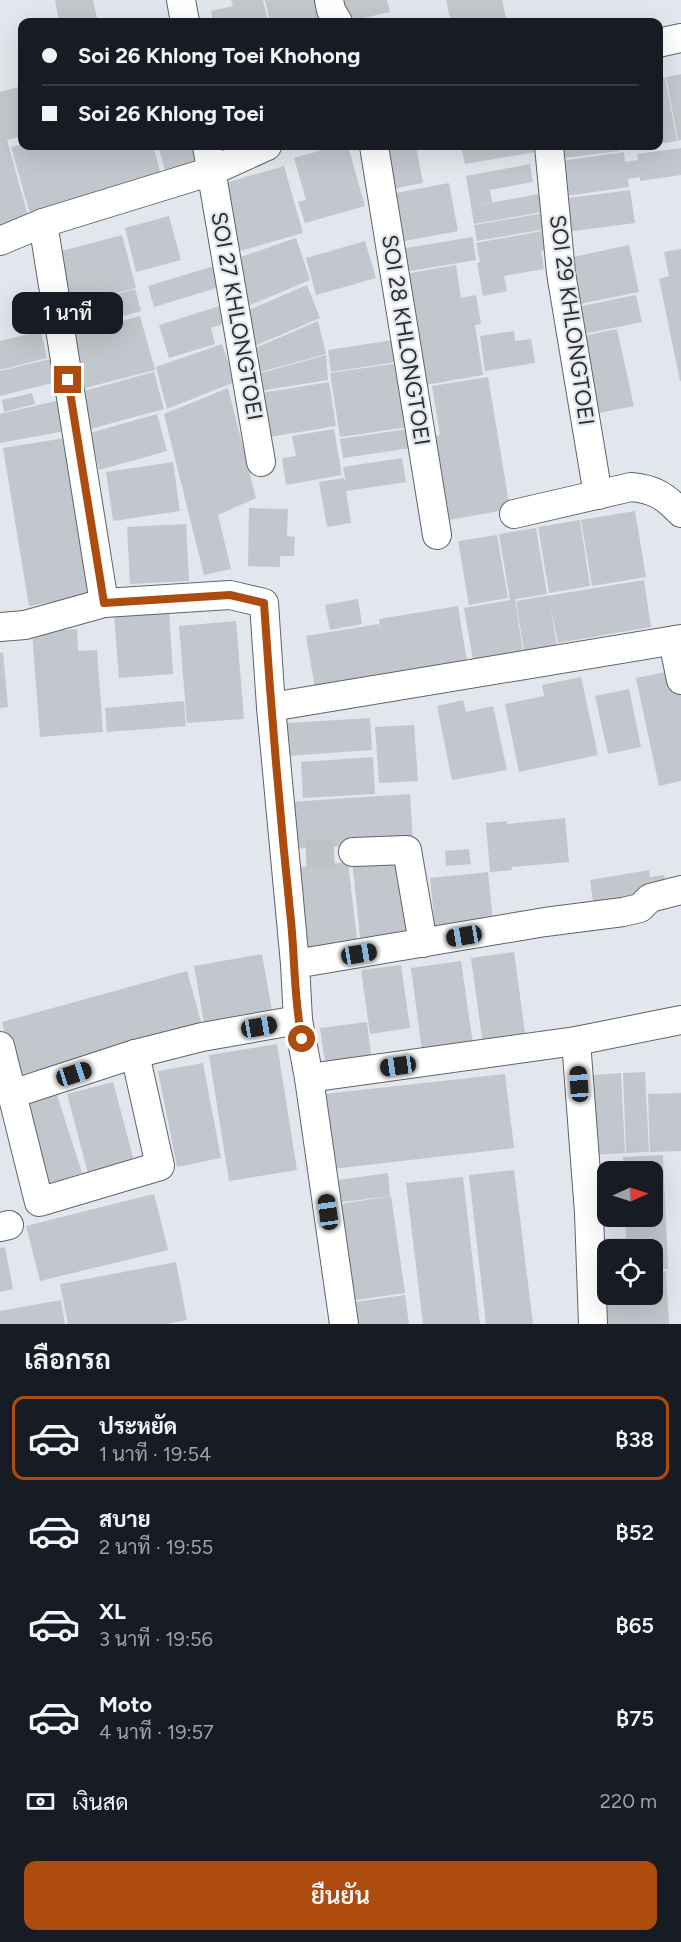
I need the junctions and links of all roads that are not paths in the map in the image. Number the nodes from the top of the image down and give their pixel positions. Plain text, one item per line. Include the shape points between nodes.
1 (180, 0) edge
2 (329, 0) edge
3 (184, 18) edge
4 (336, 18) edge
5 (681, 38) edge
6 (663, 42) edge
7 (248, 150) edge
8 (375, 150) edge
9 (549, 150) edge
10 (210, 158) edge
11 (43, 223) junction
12 (0, 241) edge
13 (261, 462) dead end
14 (598, 495) junction
15 (681, 513) edge
16 (514, 514) dead end
17 (437, 535) dead end
18 (104, 603) junction
19 (0, 627) edge
20 (677, 640) edge
21 (681, 680) edge
22 (271, 707) junction
23 (353, 852) tunnel mouth
24 (681, 890) edge
25 (423, 943) junction
26 (295, 964) junction
27 (298, 1020) junction
28 (681, 1020) edge
29 (576, 1041) junction
30 (0, 1046) edge
31 (135, 1054) junction
32 (309, 1078) junction
33 (12, 1094) junction
34 (344, 1324) edge
35 (593, 1324) edge

1 - 3 street
2 - 4 street
5 - 6 street
7 - 10 street
8 - 17 street, SOI 28 KHLONGTOEI
9 - 14 street, SOI 29 KHLONGTOEI via 561,273
10 - 11 street
10 - 13 street, SOI 27 KHLONGTOEI
11 - 12 street
11 - 18 street
14 - 15 street via 631,487 648,488
14 - 16 street
18 - 19 street via 25,625
18 - 22 street via 230,595 264,603
20 - 21 street
20 - 22 street
22 - 26 street via 295,855
23 - 25 street via 407,850
24 - 25 street via 650,898 640,908
25 - 26 street
26 - 27 street
27 - 31 street
27 - 32 street
28 - 29 street
29 - 32 street
29 - 35 street via 590,1214
30 - 33 street
31 - 33 street
31 - 33 street via 160,1166 39,1202
32 - 34 street

